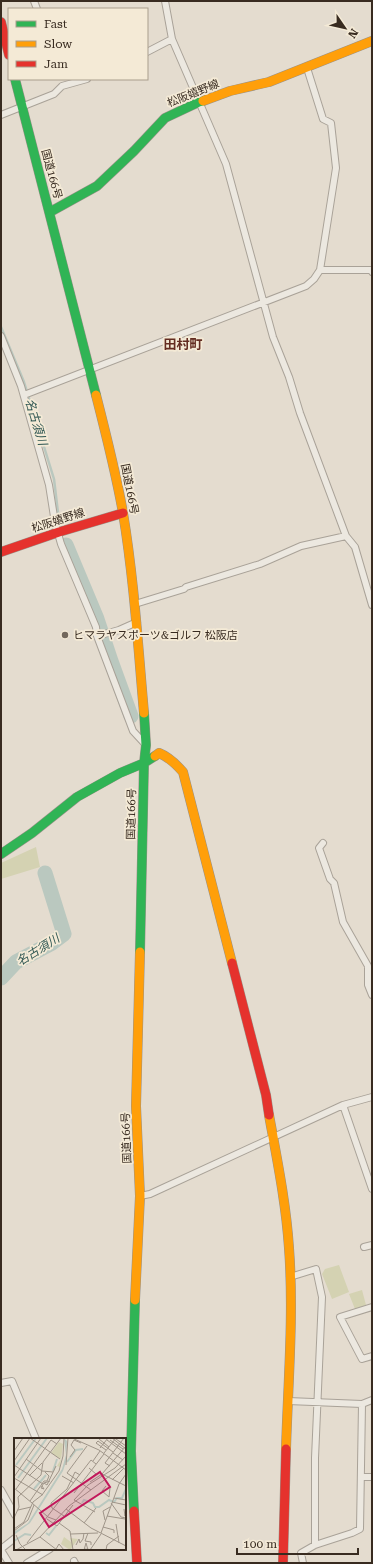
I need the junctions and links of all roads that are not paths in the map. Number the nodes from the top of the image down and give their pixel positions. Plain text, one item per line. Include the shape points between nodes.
1 (165, 1) edge
2 (1, 22) edge
3 (172, 39) junction
4 (372, 40) edge
5 (8, 51) edge
6 (148, 51) edge
7 (307, 68) junction
8 (15, 80) edge
9 (60, 80) edge
10 (83, 80) edge
11 (62, 86) junction
12 (198, 102) junction
13 (22, 108) junction
14 (1, 115) edge
15 (50, 212) junction
16 (320, 270) junction
17 (372, 272) edge
18 (264, 302) junction
19 (1, 336) edge
20 (88, 371) junction
21 (26, 394) junction
22 (123, 513) junction
23 (58, 532) junction
24 (346, 536) junction
25 (1, 552) edge
26 (135, 604) junction
27 (372, 605) edge
28 (137, 622) junction
29 (100, 636) junction
30 (146, 745) junction
31 (144, 763) junction
32 (323, 843) dead end
33 (1, 854) edge
34 (372, 995) edge
35 (372, 1097) edge
36 (343, 1105) junction
37 (274, 1137) junction
38 (372, 1189) edge
39 (140, 1196) junction
40 (372, 1244) edge
41 (364, 1247) dead end
42 (290, 1277) junction
43 (372, 1307) edge
44 (372, 1356) edge
45 (1, 1383) edge
46 (372, 1400) edge
47 (288, 1401) junction
48 (318, 1403) junction
49 (362, 1404) junction
50 (36, 1438) edge
51 (128, 1473) edge
52 (361, 1477) junction
53 (372, 1477) edge
54 (1, 1490) edge
55 (14, 1513) edge
56 (14, 1539) edge
57 (315, 1545) junction
58 (1, 1550) edge
59 (48, 1550) edge
60 (9, 1563) edge
61 (27, 1563) edge
62 (137, 1563) edge
63 (283, 1563) edge
64 (303, 1563) edge

1 - 3 street
2 - 5 main road
3 - 6 street
3 - 12 street
4 - 7 main road, 松阪嬉野線
7 - 12 main road, 松阪嬉野線 via 269,82
7 - 16 street via 323,119 331,123 336,168
8 - 13 main road, 国道166号
9 - 11 street
10 - 11 street
11 - 13 street via 54,94
12 - 15 main road, 松阪嬉野線 via 165,118 97,186
12 - 18 street via 226,164
13 - 14 street
13 - 15 main road, 国道166号
15 - 20 main road, 国道166号
16 - 17 street
16 - 18 street via 306,286
18 - 20 street
18 - 24 street via 273,337
19 - 21 street
20 - 21 street
20 - 22 main road, 国道166号 via 110,451
21 - 23 street
22 - 23 main road, 松阪嬉野線
22 - 26 main road, 国道166号
23 - 25 main road, 松阪嬉野線
23 - 29 street
24 - 26 street via 302,546 260,564
24 - 27 street via 355,546
26 - 28 main road, 国道166号
28 - 29 street
28 - 30 main road, 国道166号
29 - 30 street via 133,731
30 - 31 main road, 国道166号
31 - 33 main road via 77,797 32,834
31 - 37 main road via 159,753 167,756 183,772 258,1063
31 - 39 main road, 国道166号 via 136,1106
32 - 34 street via 319,848 330,879 334,883 344,922 368,966 368,985
35 - 36 street
36 - 37 street
36 - 38 street
37 - 39 street via 150,1194
37 - 42 main road via 285,1209
39 - 51 main road, 国道166号
40 - 41 street
42 - 47 main road
42 - 48 street via 316,1270 322,1297
43 - 44 street via 340,1317 362,1359
45 - 50 street via 12,1381
46 - 49 street
47 - 48 street
47 - 63 main road
48 - 49 street
48 - 57 street
49 - 52 street
51 - 62 main road, 国道166号
52 - 53 street
52 - 57 street via 360,1529
54 - 55 street
56 - 58 street
57 - 64 street via 301,1553
58 - 60 street
59 - 61 street

